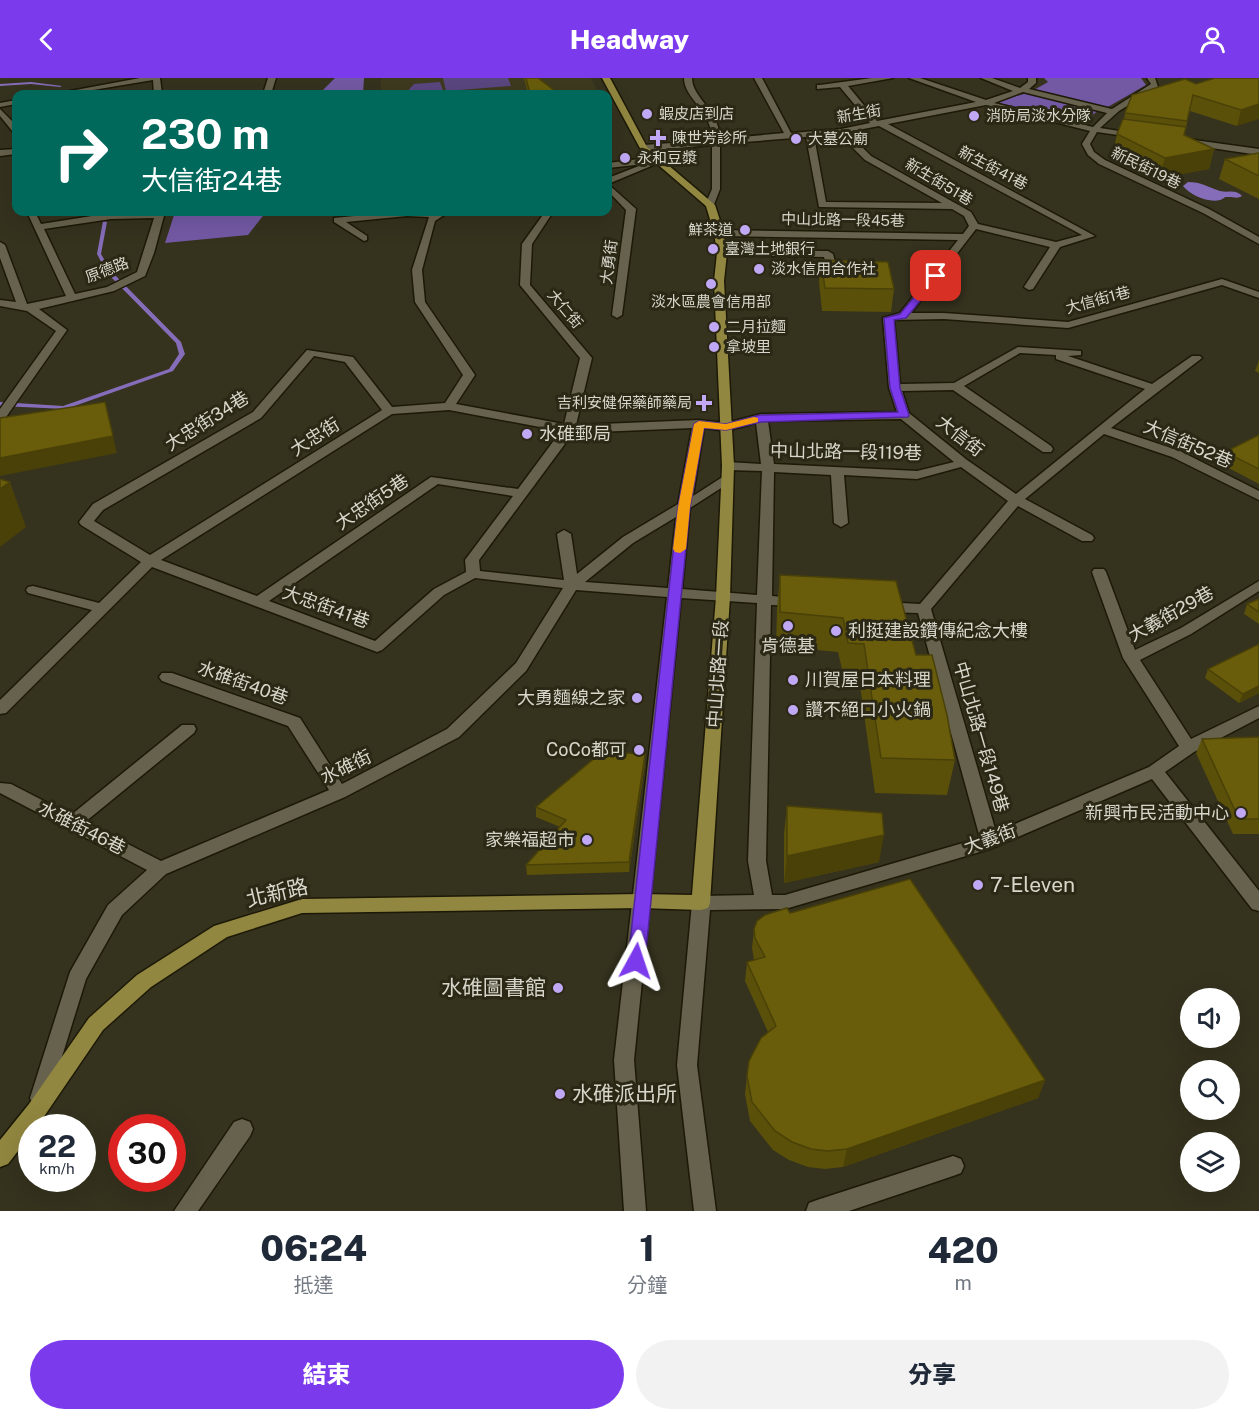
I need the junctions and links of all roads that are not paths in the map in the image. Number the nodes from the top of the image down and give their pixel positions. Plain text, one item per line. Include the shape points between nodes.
1 (88, 78) edge
2 (150, 78) edge
3 (606, 78) edge
4 (688, 78) edge
5 (758, 78) edge
6 (889, 78) edge
7 (913, 78) edge
8 (985, 78) edge
9 (1032, 78) edge
10 (1150, 78) edge
11 (843, 85) junction
12 (820, 87) dead end
13 (92, 88) junction
14 (81, 90) edge
15 (1021, 91) junction
16 (989, 102) junction
17 (0, 111) edge
18 (1110, 111) junction
19 (12, 125) edge
20 (879, 125) junction
21 (1093, 130) junction
22 (841, 131) junction
23 (810, 136) junction
24 (1140, 136) edge
25 (790, 137) junction
26 (1176, 141) edge
27 (715, 143) junction
28 (644, 148) junction
29 (1259, 152) edge
30 (659, 161) junction
31 (612, 165) edge
32 (612, 179) edge
33 (612, 191) edge
34 (710, 206) junction
35 (955, 206) junction
36 (33, 216) edge
37 (111, 216) edge
38 (159, 216) edge
39 (335, 216) edge
40 (437, 216) edge
41 (546, 216) edge
42 (974, 226) junction
43 (37, 227) junction
44 (719, 233) junction
45 (967, 237) junction
46 (363, 238) dead end
47 (1259, 241) edge
48 (0, 245) edge
49 (1056, 245) junction
50 (722, 252) junction
51 (833, 273) edge
52 (1029, 287) dead end
53 (1259, 295) edge
54 (72, 299) junction
55 (0, 303) edge
56 (26, 306) junction
57 (617, 315) dead end
58 (903, 316) junction
59 (1043, 351) junction
60 (1077, 353) dead end
61 (1196, 358) dead end
62 (956, 386) junction
63 (895, 388) junction
64 (1153, 388) junction
65 (449, 406) junction
66 (389, 411) junction
67 (904, 415) junction
68 (0, 417) edge
69 (760, 418) junction
70 (699, 424) junction
71 (726, 427) junction
72 (568, 429) junction
73 (1102, 429) junction
74 (1047, 448) dead end
75 (963, 463) junction
76 (768, 468) junction
77 (837, 471) junction
78 (727, 473) junction
79 (521, 493) junction
80 (1257, 493) edge
81 (1016, 500) junction
82 (684, 507) junction
83 (841, 523) dead end
84 (564, 534) dead end
85 (1087, 538) dead end
86 (150, 561) junction
87 (1099, 572) dead end
88 (473, 574) junction
89 (572, 585) junction
90 (1259, 585) edge
91 (33, 590) dead end
92 (675, 593) junction
93 (723, 597) junction
94 (765, 600) junction
95 (810, 602) edge
96 (257, 603) junction
97 (867, 606) edge
98 (103, 608) junction
99 (924, 609) junction
100 (1131, 658) junction
101 (167, 677) dead end
102 (0, 709) edge
103 (1259, 711) edge
104 (188, 729) dead end
105 (1188, 748) junction
106 (1155, 771) junction
107 (4, 788) dead end
108 (339, 793) junction
109 (72, 823) junction
110 (990, 842) junction
111 (160, 869) junction
112 (641, 901) junction
113 (764, 902) junction
114 (701, 903) junction
115 (1259, 904) edge
116 (36, 1111) junction
117 (242, 1129) dead end
118 (0, 1157) edge
119 (953, 1166) dead end
120 (827, 1210) edge
121 (185, 1211) edge
122 (635, 1211) edge
123 (705, 1211) edge

1 - 13 street via 86,83
2 - 13 street
3 - 28 main road
4 - 27 street via 688,86 716,127
5 - 25 street
6 - 11 street
7 - 16 street
8 - 15 street
9 - 15 street via 1032,83
10 - 18 street, 新民街19巷 via 1155,85 1137,99
11 - 12 street
11 - 20 street
13 - 14 street
15 - 16 street, 新生街
15 - 18 street
16 - 20 street, 新生街
16 - 21 street
17 - 19 street
18 - 21 street, 新民街19巷
20 - 22 street, 新生街
20 - 49 street, 新生街41巷 via 1090,236
21 - 24 street
21 - 47 street, 新民街19巷 via 1086,144 1102,162
22 - 23 street, 新生街
22 - 35 street, 新生街51巷 via 868,158
23 - 25 street, 新生街
23 - 35 street via 822,205
25 - 27 street, 新生街
26 - 29 street
27 - 28 street, 新生街
27 - 34 street via 716,189
28 - 30 main road
30 - 31 street
30 - 32 street
30 - 34 main road
33 - 57 street, 大勇街 via 631,209
34 - 44 main road, 中山北路一段
35 - 42 street, 新生街51巷 via 968,214
36 - 43 street
37 - 43 street
38 - 54 street, 原德路 via 141,274 110,289
39 - 46 street
40 - 65 street via 431,220 417,270 420,302 469,375
41 - 72 street, 大仁街 via 527,244 525,285 586,358
42 - 45 street, 新生街51巷
42 - 49 street
43 - 54 street
44 - 45 street, 中山北路一段45巷
44 - 50 main road, 中山北路一段
45 - 58 street, 新生街51巷
48 - 56 street
49 - 52 street
50 - 51 street via 828,254
50 - 71 main road, 中山北路一段 via 719,281
53 - 58 street, 大信街1巷 via 1222,282 1068,325
54 - 56 street, 原德路
55 - 56 street
56 - 68 street via 62,330
58 - 63 street via 888,318
59 - 60 street
59 - 62 street via 1018,350
59 - 64 street
61 - 64 street
62 - 63 street
62 - 74 street
63 - 67 street
64 - 73 street
65 - 66 street, 大忠街
65 - 72 street, 大忠街
66 - 86 street, 大忠街
66 - 86 street, 大忠街34巷 via 349,359 310,352 257,415 98,507 86,522
67 - 69 street
67 - 75 street, 大信街
69 - 71 street
69 - 76 street
70 - 71 street, 大忠街
70 - 72 street, 大忠街
70 - 82 street
71 - 78 main road, 中山北路一段
72 - 79 street
73 - 80 street, 大信街52巷 via 1176,454
73 - 81 street
75 - 77 street, 中山北路一段119巷 via 917,475
75 - 81 street, 大信街
76 - 77 street, 中山北路一段119巷
76 - 78 street, 中山北路一段119巷
76 - 94 street
77 - 83 street
78 - 82 street, 水碓街
78 - 93 main road, 中山北路一段
79 - 88 street via 472,560
79 - 96 street, 大忠街5巷 via 436,480
81 - 85 street, 大信街
81 - 99 street
82 - 89 street, 水碓街 via 628,540
82 - 92 street
84 - 89 street
86 - 96 street, 大忠街41巷
86 - 98 street, 大忠街
87 - 100 street
88 - 89 street
88 - 96 street, 大忠街41巷 via 439,592 377,646
89 - 92 street
89 - 108 street, 水碓街 via 521,668 453,734
90 - 100 street, 大義街29巷 via 1186,631
91 - 98 street
92 - 93 street
92 - 112 street
93 - 94 street
93 - 114 main road, 中山北路一段
94 - 95 street
94 - 113 street via 757,861
97 - 99 street
98 - 102 street, 大忠街
99 - 110 street, 中山北路一段149巷
100 - 105 street, 大義街29巷
101 - 108 street, 水碓街40巷 via 294,722
103 - 105 street, 大義街
104 - 109 street
105 - 106 street, 大義街
106 - 110 street, 大義街
106 - 115 street
107 - 109 street, 水碓街46巷
108 - 111 street, 水碓街
109 - 111 street, 水碓街46巷
110 - 113 street, 大義街 via 785,902
111 - 116 street, 水碓街 via 115,910 77,978
112 - 114 main road, 北新路
112 - 116 main road, 北新路 via 302,906 221,931 144,981 96,1024
112 - 122 street via 624,1060
113 - 114 street, 大義街
114 - 123 street, 中山北路一段 via 687,1065
116 - 118 main road, 北新路
117 - 121 street
119 - 120 street

